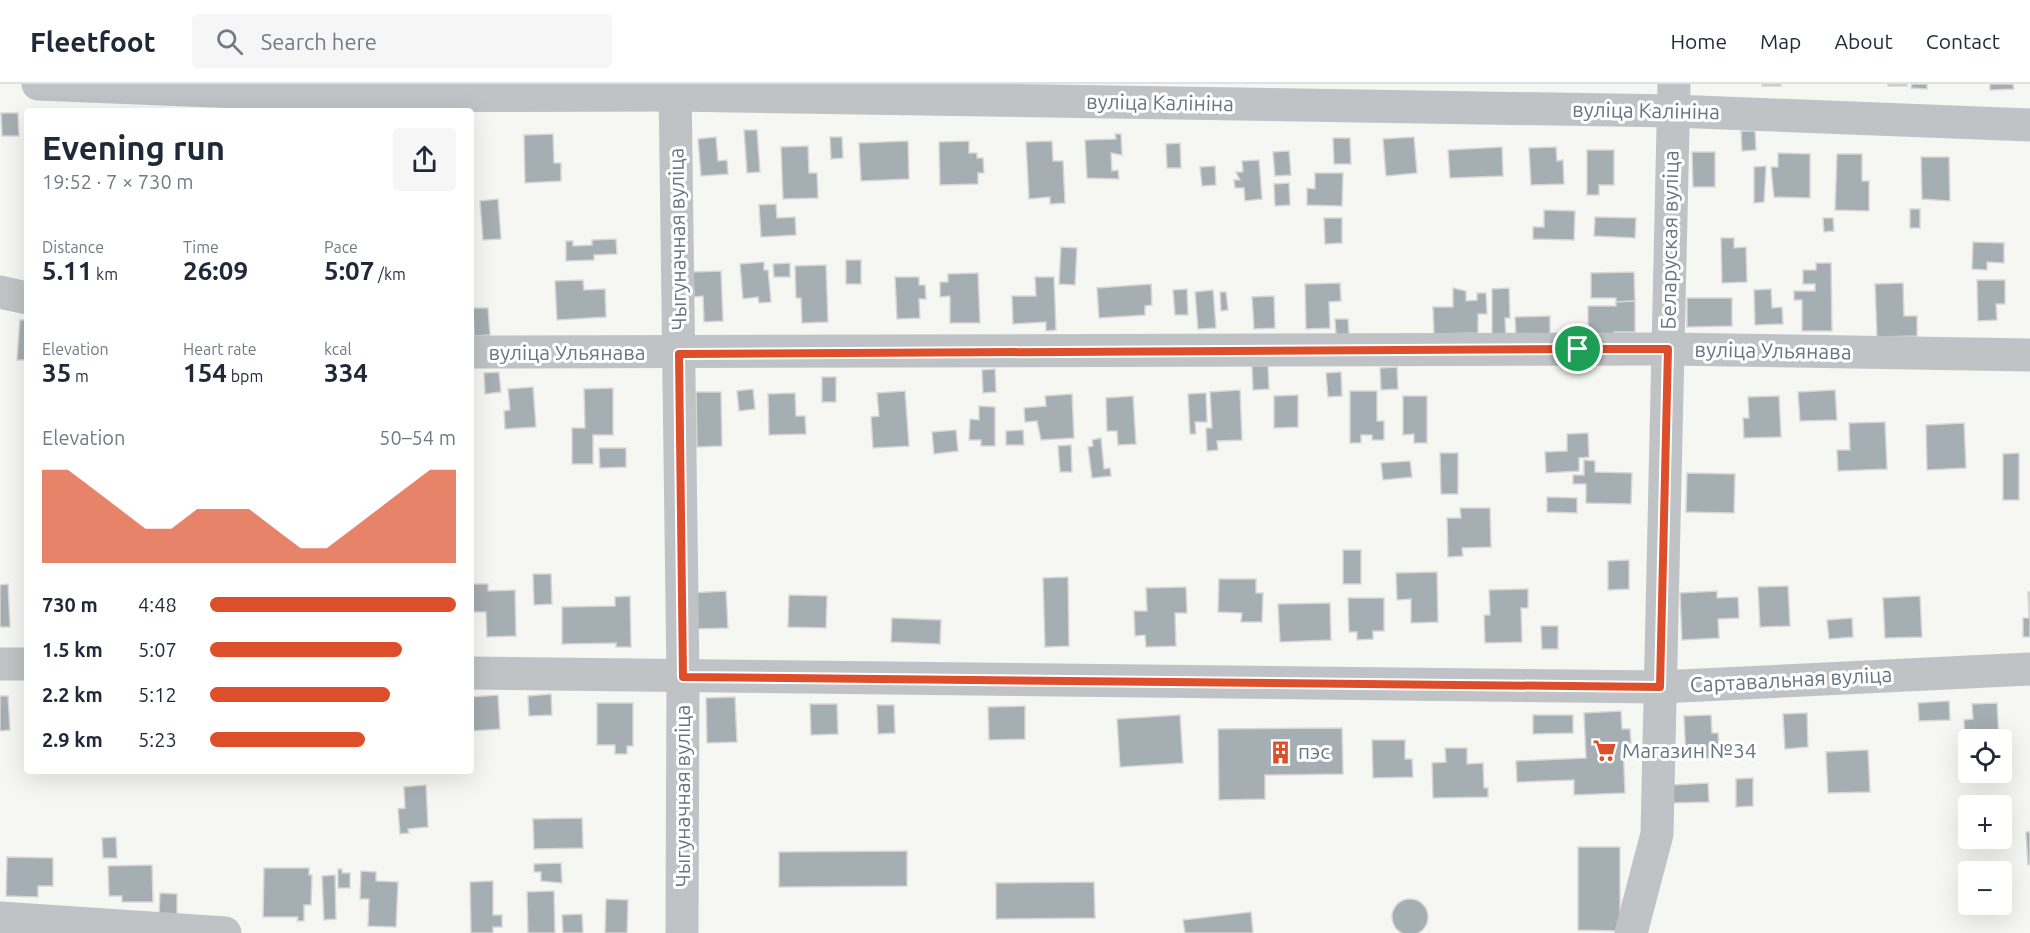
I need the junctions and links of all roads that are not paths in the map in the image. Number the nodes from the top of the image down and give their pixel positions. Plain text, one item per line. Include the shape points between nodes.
1 (38, 84) edge
2 (675, 90) edge
3 (1674, 98) edge
4 (2030, 125) edge
5 (0, 292) edge
6 (24, 297) edge
7 (1668, 349) junction
8 (474, 352) edge
9 (679, 354) junction
10 (2030, 355) edge
11 (0, 664) edge
12 (24, 664) edge
13 (2030, 669) edge
14 (474, 673) edge
15 (683, 677) junction
16 (1660, 687) junction
17 (0, 918) edge
18 (225, 933) edge
19 (682, 933) edge
20 (1631, 933) edge

1 - 2 street, вуліца Калініна via 340,96
2 - 3 street, вуліца Калініна
2 - 9 street, Чыгуначная вуліца
3 - 4 street, вуліца Калініна
3 - 7 street, Беларуская вуліца
5 - 6 street
7 - 9 street, вуліца Ульянава
7 - 10 street, вуліца Ульянава
7 - 16 street, Беларуская вуліца
8 - 9 street, вуліца Ульянава
9 - 15 street, Чыгуначная вуліца
11 - 12 street
13 - 16 street, Сартавальная вуліца
14 - 15 street, Сартавальная вуліца
15 - 16 street, Сартавальная вуліца
15 - 19 street, Чыгуначная вуліца
16 - 20 street, Беларуская вуліца via 1657,834
17 - 18 street

